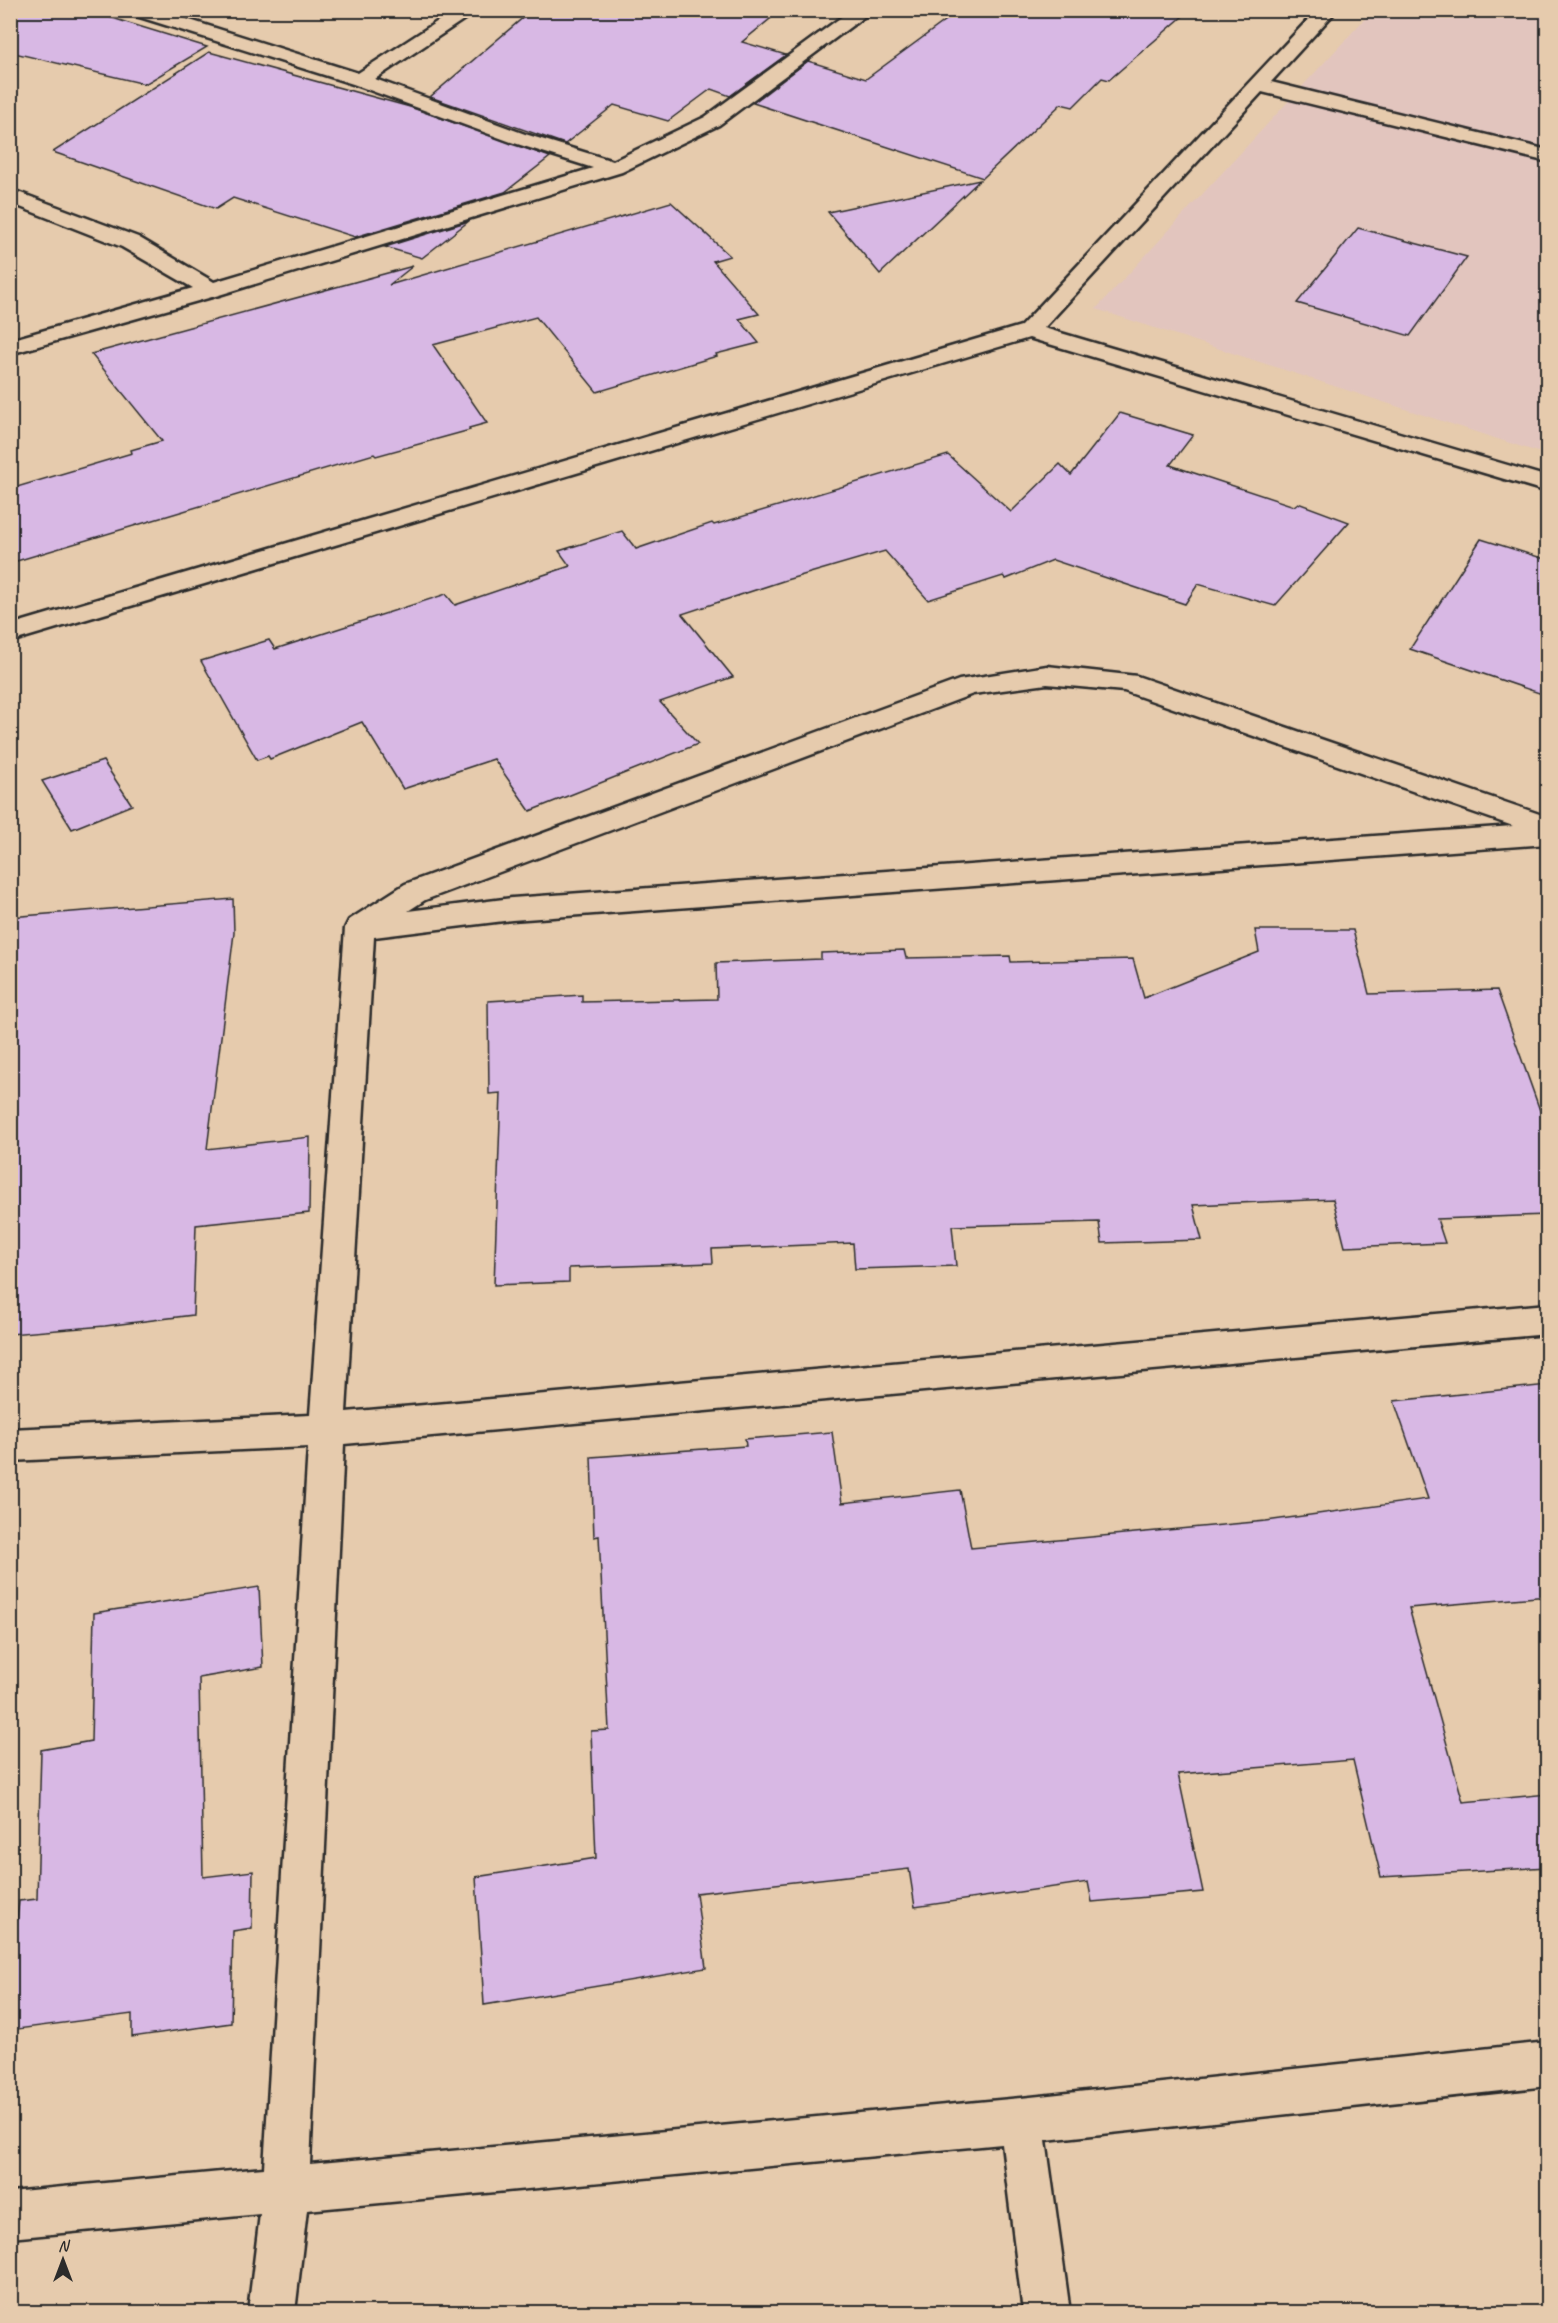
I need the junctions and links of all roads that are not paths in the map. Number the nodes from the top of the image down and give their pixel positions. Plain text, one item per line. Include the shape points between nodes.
1 (136, 10) edge
2 (469, 10) edge
3 (864, 10) edge
4 (1328, 10) edge
5 (360, 80) junction
6 (1258, 85) junction
7 (1548, 156) edge
8 (615, 168) junction
9 (10, 195) edge
10 (212, 290) junction
11 (1029, 331) junction
12 (10, 347) edge
13 (1548, 485) edge
14 (10, 634) edge
15 (1548, 828) edge
16 (1548, 834) edge
17 (360, 928) junction
18 (1548, 1319) edge
19 (327, 1430) junction
20 (10, 1445) edge
21 (1548, 2064) edge
22 (1021, 2120) junction
23 (286, 2188) junction
24 (10, 2215) edge
25 (272, 2313) edge
26 (1047, 2313) edge

1 - 5 street
2 - 5 street
3 - 8 street via 712,121
4 - 6 street
5 - 8 street via 518,138
6 - 7 street
6 - 11 street
8 - 10 street
9 - 10 street via 130,242
10 - 12 street
11 - 13 street
11 - 14 street
15 - 17 street via 1128,682 1047,675 969,686 947,694 415,892
16 - 17 street via 512,909
17 - 19 street
18 - 19 street
19 - 20 street
19 - 23 street
21 - 22 street
22 - 23 street
22 - 26 street
23 - 24 street
23 - 25 street

